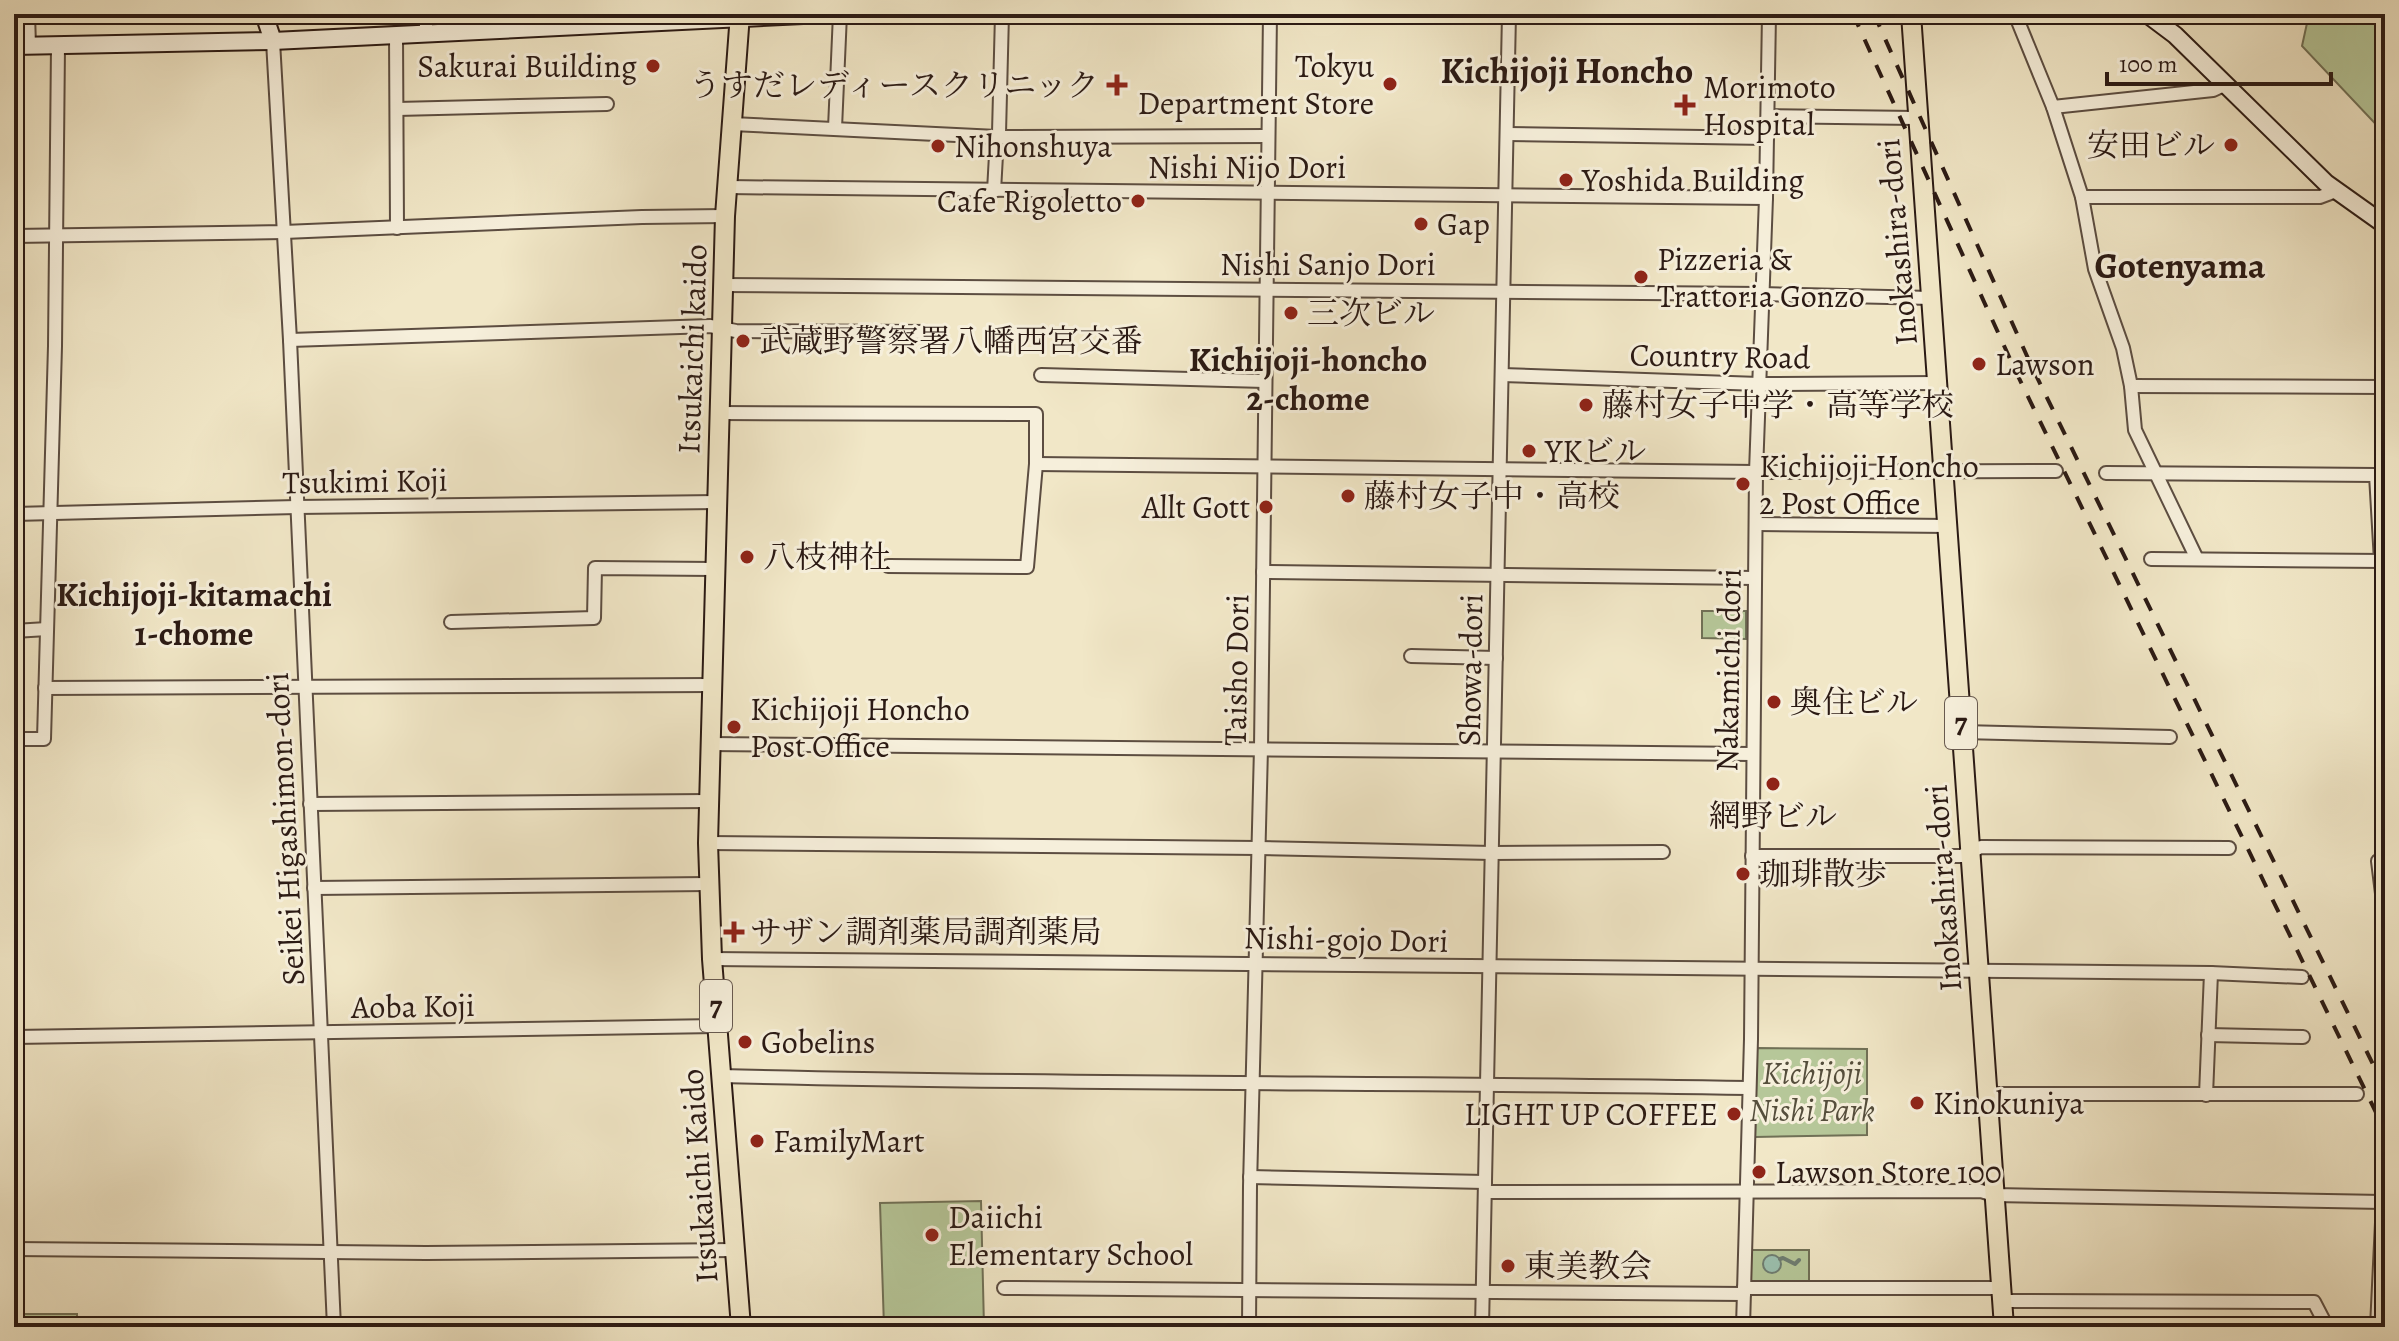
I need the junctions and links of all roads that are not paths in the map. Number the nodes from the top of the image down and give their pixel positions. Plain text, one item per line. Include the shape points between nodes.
1 (28, 14) edge
2 (264, 14) edge
3 (426, 14) edge
4 (824, 14) edge
5 (840, 14) edge
6 (1002, 14) edge
7 (1270, 14) edge
8 (1509, 14) edge
9 (1769, 14) edge
10 (1911, 14) edge
11 (2015, 14) edge
12 (2147, 14) edge
13 (740, 16) edge
14 (426, 33) junction
15 (396, 34) junction
16 (273, 41) junction
17 (21, 46) edge
18 (58, 46) junction
19 (2226, 84) junction
20 (607, 104) dead end
21 (2053, 107) junction
22 (397, 109) junction
23 (1768, 116) junction
24 (1916, 118) junction
25 (732, 124) junction
26 (835, 128) junction
27 (1507, 134) junction
28 (1268, 136) junction
29 (997, 137) junction
30 (1767, 138) junction
31 (728, 187) junction
32 (994, 191) junction
33 (2336, 191) junction
34 (1268, 194) junction
35 (1506, 195) junction
36 (2082, 197) junction
37 (1766, 198) junction
38 (725, 216) junction
39 (2385, 225) edge
40 (397, 228) junction
41 (284, 232) junction
42 (14, 236) edge
43 (56, 236) junction
44 (723, 285) junction
45 (1267, 290) junction
46 (1504, 292) junction
47 (1761, 294) junction
48 (1932, 298) junction
49 (721, 328) junction
50 (290, 340) junction
51 (934, 345) dead end
52 (1041, 375) dead end
53 (1502, 375) junction
54 (1265, 381) junction
55 (1938, 383) junction
56 (1759, 384) junction
57 (2131, 386) junction
58 (2385, 387) edge
59 (721, 413) junction
60 (1036, 464) junction
61 (1264, 465) junction
62 (1500, 468) junction
63 (2056, 471) dead end
64 (1756, 472) junction
65 (1944, 472) junction
66 (2106, 473) dead end
67 (2156, 474) junction
68 (717, 502) junction
69 (297, 507) junction
70 (14, 514) edge
71 (50, 514) junction
72 (1756, 524) junction
73 (1948, 526) junction
74 (2151, 559) dead end
75 (2197, 559) junction
76 (2383, 561) edge
77 (888, 566) dead end
78 (714, 569) junction
79 (1263, 572) junction
80 (1498, 576) junction
81 (1755, 578) junction
82 (451, 622) dead end
83 (47, 629) junction
84 (14, 631) edge
85 (1411, 656) dead end
86 (1496, 658) junction
87 (711, 685) junction
88 (305, 686) junction
89 (45, 688) junction
90 (1962, 732) junction
91 (2170, 737) dead end
92 (14, 739) edge
93 (709, 744) junction
94 (1261, 748) junction
95 (1494, 751) junction
96 (1752, 754) junction
97 (708, 801) junction
98 (310, 804) junction
99 (708, 843) junction
100 (1258, 848) junction
101 (2229, 848) dead end
102 (1970, 851) junction
103 (1663, 852) dead end
104 (1492, 853) junction
105 (1752, 856) junction
106 (2385, 861) edge
107 (708, 884) junction
108 (314, 888) junction
109 (2385, 918) edge
110 (712, 959) junction
111 (1256, 963) junction
112 (1490, 968) junction
113 (1752, 969) junction
114 (1979, 971) junction
115 (2211, 973) junction
116 (2302, 977) dead end
117 (717, 1026) junction
118 (320, 1034) junction
119 (2208, 1035) junction
120 (14, 1037) edge
121 (2303, 1037) dead end
122 (721, 1076) junction
123 (1252, 1082) junction
124 (1487, 1083) junction
125 (1749, 1088) junction
126 (1988, 1094) junction
127 (2357, 1094) dead end
128 (2206, 1095) junction
129 (1250, 1177) junction
130 (1485, 1187) junction
131 (1746, 1193) junction
132 (1994, 1195) junction
133 (14, 1249) edge
134 (734, 1250) junction
135 (330, 1251) junction
136 (1004, 1288) dead end
137 (1248, 1290) junction
138 (1483, 1291) junction
139 (1744, 1291) junction
140 (2001, 1295) junction
141 (334, 1327) edge
142 (741, 1327) edge
143 (1249, 1327) edge
144 (1482, 1327) edge
145 (1743, 1327) edge
146 (2004, 1327) edge
147 (2327, 1327) edge
148 (2377, 1327) edge

1 - 17 street
2 - 16 main road
3 - 14 street
4 - 13 main road
5 - 26 street
6 - 29 street
7 - 28 street, Taisho Dori
8 - 27 street, Showa-dori
9 - 23 street, Nakamichi dori
10 - 24 main road, Inokashira-dori / 7
11 - 21 street
12 - 19 main road
13 - 14 main road
13 - 25 main road, Itsukaichi kaido / 7
14 - 15 main road
15 - 16 main road
15 - 22 street
16 - 18 main road
16 - 41 street, Seikei Higashimon-dori
17 - 18 main road
18 - 43 street
19 - 21 street via 2213,90
19 - 33 main road
20 - 22 street
21 - 36 street
22 - 40 street
23 - 24 street
23 - 30 street, Nakamichi dori
24 - 48 main road, Inokashira-dori / 7
25 - 26 street
25 - 31 main road, Itsukaichi kaido / 7
26 - 29 street
27 - 30 street
27 - 35 street, Showa-dori
28 - 29 street
28 - 34 street, Taisho Dori
29 - 32 street
30 - 37 street, Nakamichi dori
31 - 32 street, Nishi Nijo Dori
31 - 38 main road, Itsukaichi kaido / 7
32 - 34 street, Nishi Nijo Dori
33 - 36 street via 2320,197
33 - 39 main road
34 - 35 street, Nishi Nijo Dori
34 - 45 street, Taisho Dori
35 - 37 street, Nishi Nijo Dori
35 - 46 street, Showa-dori
36 - 57 street via 2095,269
37 - 47 street, Nakamichi dori
38 - 40 street
38 - 44 main road, Itsukaichi kaido / 7
40 - 41 street
41 - 43 street
41 - 50 street, Seikei Higashimon-dori
42 - 43 street
43 - 71 street
44 - 45 street, Nishi Sanjo Dori
44 - 49 main road, Itsukaichi kaido / 7
45 - 46 street, Nishi Sanjo Dori
45 - 54 street, Taisho Dori
46 - 47 street, Nishi Sanjo Dori
46 - 53 street, Showa-dori
47 - 48 street, Nishi Sanjo Dori
47 - 56 street, Nakamichi dori
48 - 55 main road, Inokashira-dori / 7
49 - 50 street
49 - 51 street via 934,332
49 - 59 main road, Itsukaichi kaido / 7
50 - 69 street, Seikei Higashimon-dori
52 - 54 street
53 - 56 street, Country Road
53 - 62 street, Showa-dori
54 - 61 street, Taisho Dori
55 - 56 street, Country Road
55 - 65 main road, Inokashira-dori / 7
56 - 64 street, Nakamichi dori
57 - 58 street
57 - 67 street via 2135,430
59 - 60 street via 1036,414
59 - 68 main road, Itsukaichi kaido / 7
60 - 61 street
60 - 77 street via 1027,567
61 - 62 street
61 - 79 street, Taisho Dori
62 - 64 street
62 - 80 street, Showa-dori
63 - 65 street
64 - 65 street
64 - 72 street, Nakamichi dori
65 - 73 main road, Inokashira-dori / 7
66 - 67 street
67 - 75 street
67 - 76 street via 2376,475
68 - 69 street, Tsukimi Koji
68 - 78 main road, Itsukaichi kaido / 7
69 - 71 street, Tsukimi Koji
69 - 88 street, Seikei Higashimon-dori
70 - 71 street, Tsukimi Koji
71 - 83 street
72 - 73 street
72 - 81 street, Nakamichi dori
73 - 90 main road, Inokashira-dori / 7
74 - 75 street
75 - 76 street
78 - 82 street via 595,568 594,618
78 - 87 main road, Itsukaichi kaido / 7
79 - 80 street
79 - 94 street, Taisho Dori
80 - 81 street
80 - 86 street, Showa-dori
81 - 96 street, Nakamichi dori
83 - 84 street
83 - 89 street
85 - 86 street
86 - 95 street, Showa-dori
87 - 88 street
87 - 93 main road, Itsukaichi Kaido / 7
88 - 89 street
88 - 98 street, Seikei Higashimon-dori
89 - 92 street via 44,739
90 - 91 street
90 - 102 main road, Inokashira-dori / 7
93 - 94 street
93 - 97 main road, Itsukaichi Kaido / 7
94 - 95 street
94 - 100 street, Taisho Dori
95 - 96 street
95 - 104 street, Showa-dori
96 - 105 street, Nakamichi dori
97 - 98 street
97 - 99 main road, Itsukaichi Kaido / 7
98 - 108 street, Seikei Higashimon-dori
99 - 100 street
99 - 107 main road, Itsukaichi Kaido / 7
100 - 104 street
100 - 111 street, Taisho Dori
101 - 102 street
102 - 105 street via 1961,856
102 - 114 main road, Inokashira-dori / 7
103 - 104 street
104 - 112 street, Showa-dori
105 - 113 street, Nakamichi dori
106 - 109 street via 2378,861
107 - 108 street
107 - 110 main road, Itsukaichi Kaido / 7
108 - 118 street, Seikei Higashimon-dori
110 - 111 street, Nishi-gojo Dori
110 - 117 main road, Itsukaichi Kaido / 7
111 - 112 street, Nishi-gojo Dori
111 - 123 street, Taisho Dori
112 - 113 street, Nishi-gojo Dori
112 - 124 street, Showa-dori
113 - 114 street, Nishi-gojo Dori
113 - 125 street, Nakamichi dori
114 - 115 street, Nishi-gojo Dori
114 - 126 main road, Inokashira-dori / 7
115 - 116 street, Nishi-gojo Dori
115 - 119 street
117 - 118 street, Aoba Koji
117 - 122 main road, Itsukaichi Kaido / 7
118 - 120 street, Aoba Koji
118 - 135 street, Seikei Higashimon-dori
119 - 121 street
119 - 128 street
122 - 123 street
122 - 134 main road, Itsukaichi Kaido / 7
123 - 124 street
123 - 129 street, Taisho Dori
124 - 125 street
124 - 130 street, Showa-dori
125 - 131 street, Nakamichi dori
126 - 128 street
126 - 132 main road, Inokashira-dori / 7
127 - 128 street
129 - 130 street
129 - 137 street, Taisho Dori
130 - 131 street
130 - 138 street, Showa-dori
131 - 132 street
131 - 139 street, Nakamichi dori
132 - 140 main road, Inokashira-dori / 7
132 - 148 street via 2383,1202
133 - 135 street
134 - 135 street
134 - 142 main road, Itsukaichi Kaido / 7
135 - 141 street, Seikei Higashimon-dori
136 - 137 street
137 - 138 street
137 - 143 street, Taisho Dori
138 - 139 street
138 - 144 street, Showa-dori
139 - 140 street
139 - 145 street, Nakamichi dori
140 - 146 main road, Inokashira-dori / 7
140 - 147 street via 2314,1302

